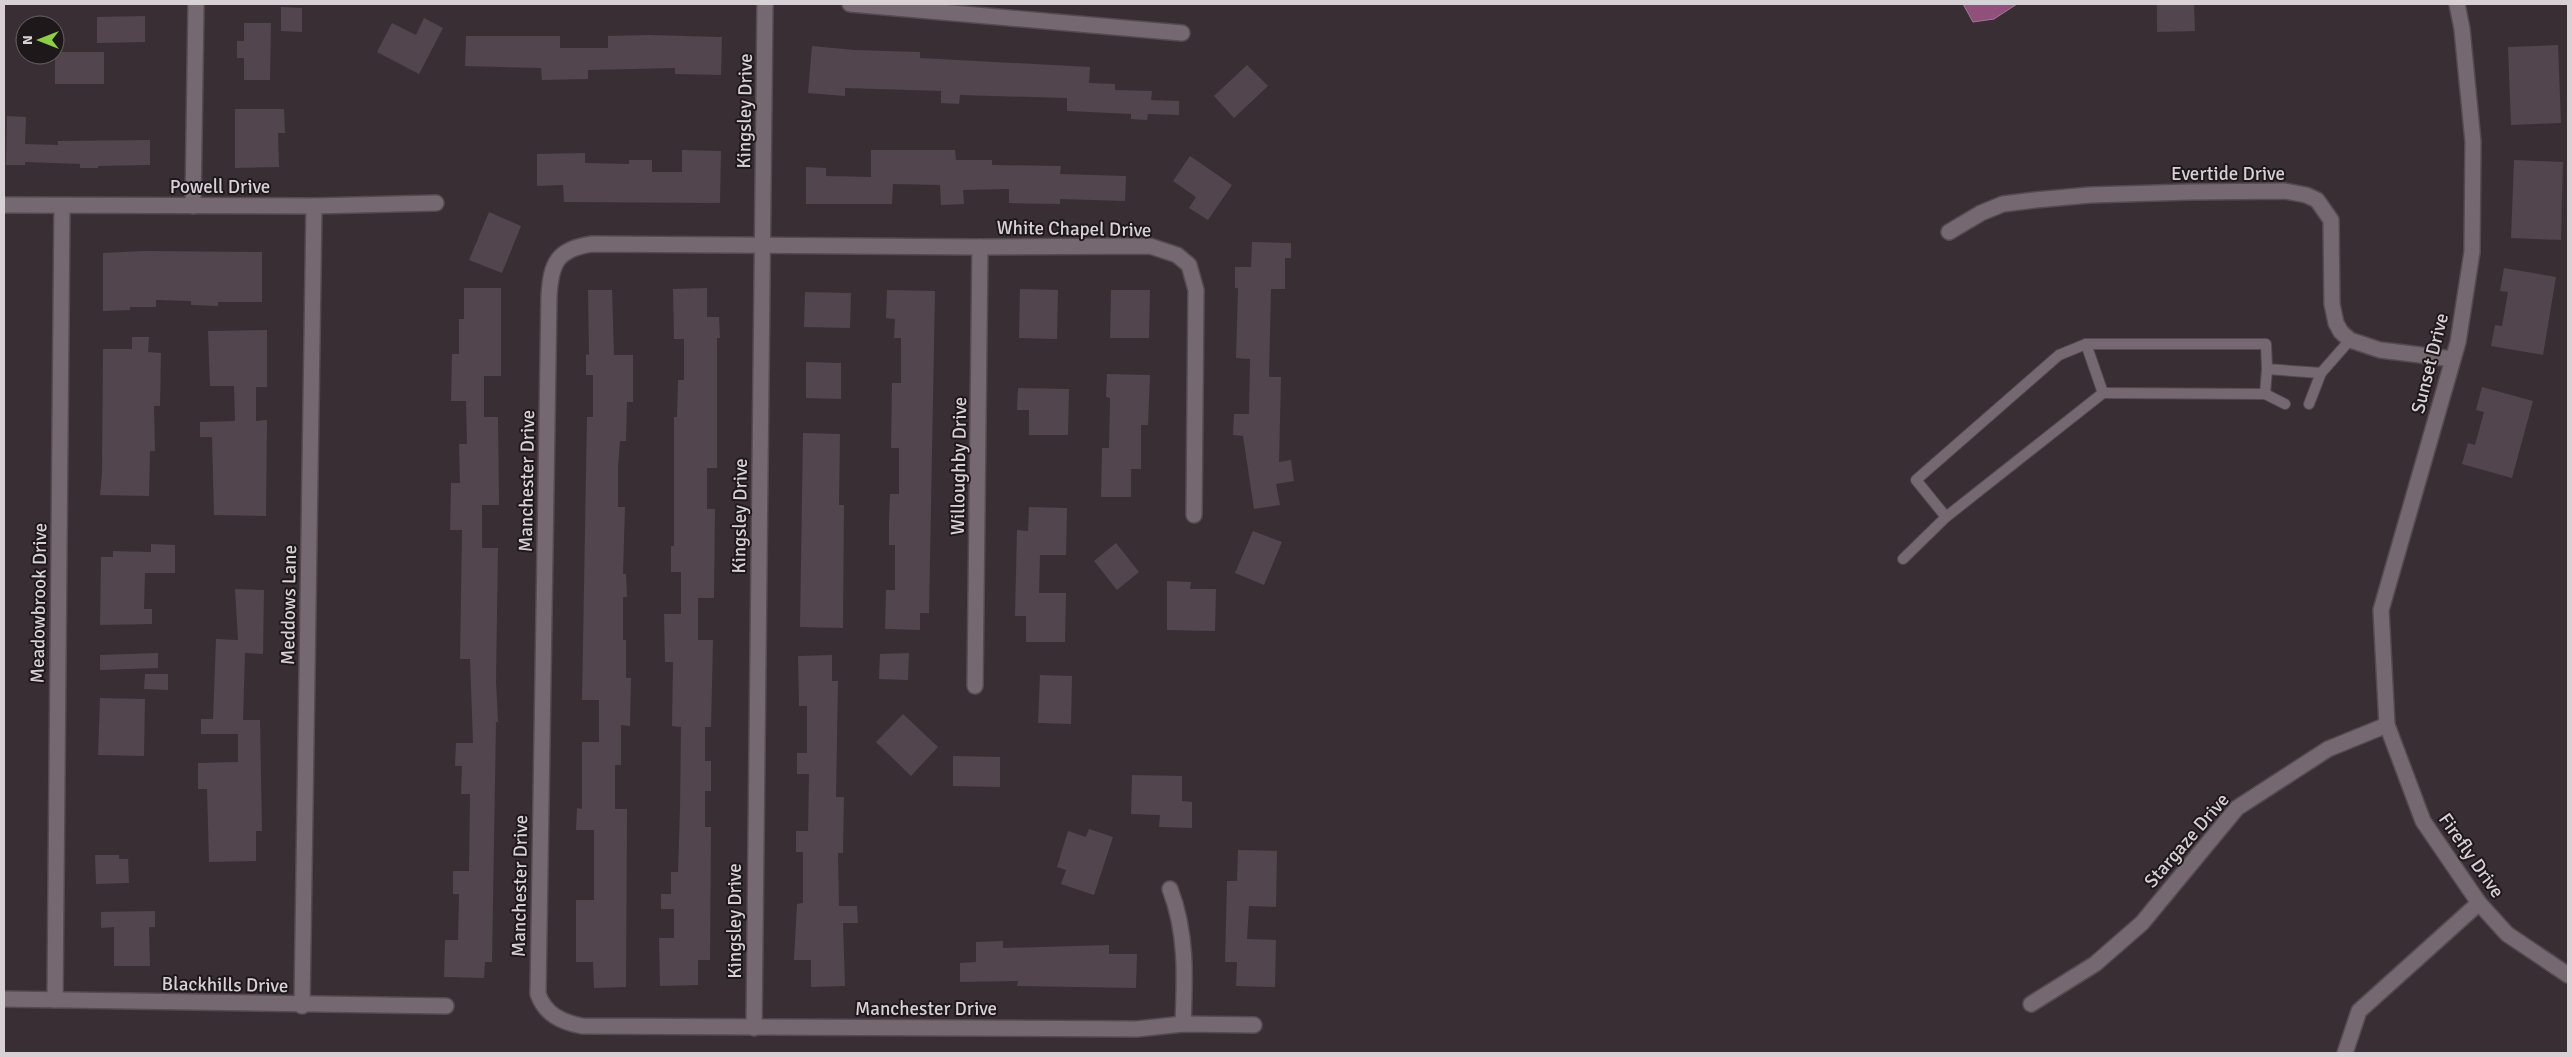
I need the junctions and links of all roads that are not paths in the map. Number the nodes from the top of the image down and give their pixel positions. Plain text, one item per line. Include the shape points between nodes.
1 (196, 4) edge
2 (765, 4) edge
3 (850, 4) edge
4 (2456, 4) edge
5 (1182, 33) dead end
6 (436, 203) dead end
7 (4, 205) edge
8 (62, 206) junction
9 (194, 206) junction
10 (314, 206) junction
11 (1949, 232) dead end
12 (763, 246) junction
13 (980, 247) junction
14 (2350, 340) junction
15 (2086, 344) junction
16 (2453, 360) junction
17 (2267, 369) junction
18 (2322, 372) junction
19 (2103, 393) junction
20 (2265, 394) junction
21 (2285, 404) dead end
22 (2308, 404) dead end
23 (1194, 515) dead end
24 (1946, 517) junction
25 (1903, 559) dead end
26 (975, 686) dead end
27 (2387, 725) junction
28 (1170, 889) dead end
29 (2479, 903) junction
30 (2568, 975) edge
31 (4, 999) edge
32 (55, 1000) junction
33 (2031, 1004) dead end
34 (302, 1006) junction
35 (446, 1006) dead end
36 (1184, 1024) junction
37 (1254, 1025) dead end
38 (754, 1028) junction
39 (2345, 1053) edge

1 - 9 street
2 - 12 street, Kingsley Drive
3 - 5 street
4 - 16 street, Sunset Drive via 2462,29 2473,142 2472,252
6 - 10 street, Powell Drive
7 - 8 street, Powell Drive
8 - 9 street, Powell Drive
8 - 32 street, Meadowbrook Drive
9 - 10 street, Powell Drive
10 - 34 street, Meddows Lane
11 - 14 street, Evertide Drive via 2003,204 2035,200 2190,192 2285,191 2306,195 2321,204 2331,220 2332,304 2336,323
12 - 13 street, White Chapel Drive
12 - 38 street, Kingsley Drive
12 - 38 street, Manchester Drive via 592,244 566,251 552,271 549,296 538,984 538,994 546,1010 569,1023 582,1026
13 - 23 street, White Chapel Drive via 1150,246 1177,255 1189,265 1196,290
13 - 26 street, Willoughby Drive
14 - 16 street via 2380,350
14 - 18 lane
15 - 17 lane via 2266,344
15 - 19 lane
15 - 24 lane via 2059,356 1916,480
16 - 27 street, Sunset Drive via 2381,610
17 - 18 lane
17 - 20 lane
18 - 22 lane
19 - 20 lane
19 - 24 lane
20 - 21 lane
24 - 25 lane
27 - 29 street, Firefly Drive via 2423,821
27 - 33 street, Stargaze Drive via 2328,749 2237,808 2142,923 2095,964
28 - 36 street via 1182,932
29 - 30 street, Firefly Drive via 2507,934
29 - 39 street via 2359,1011
31 - 32 street, Blackhills Drive
32 - 34 street, Blackhills Drive
34 - 35 street, Blackhills Drive
36 - 37 street, Manchester Drive
36 - 38 street, Manchester Drive via 1138,1029

